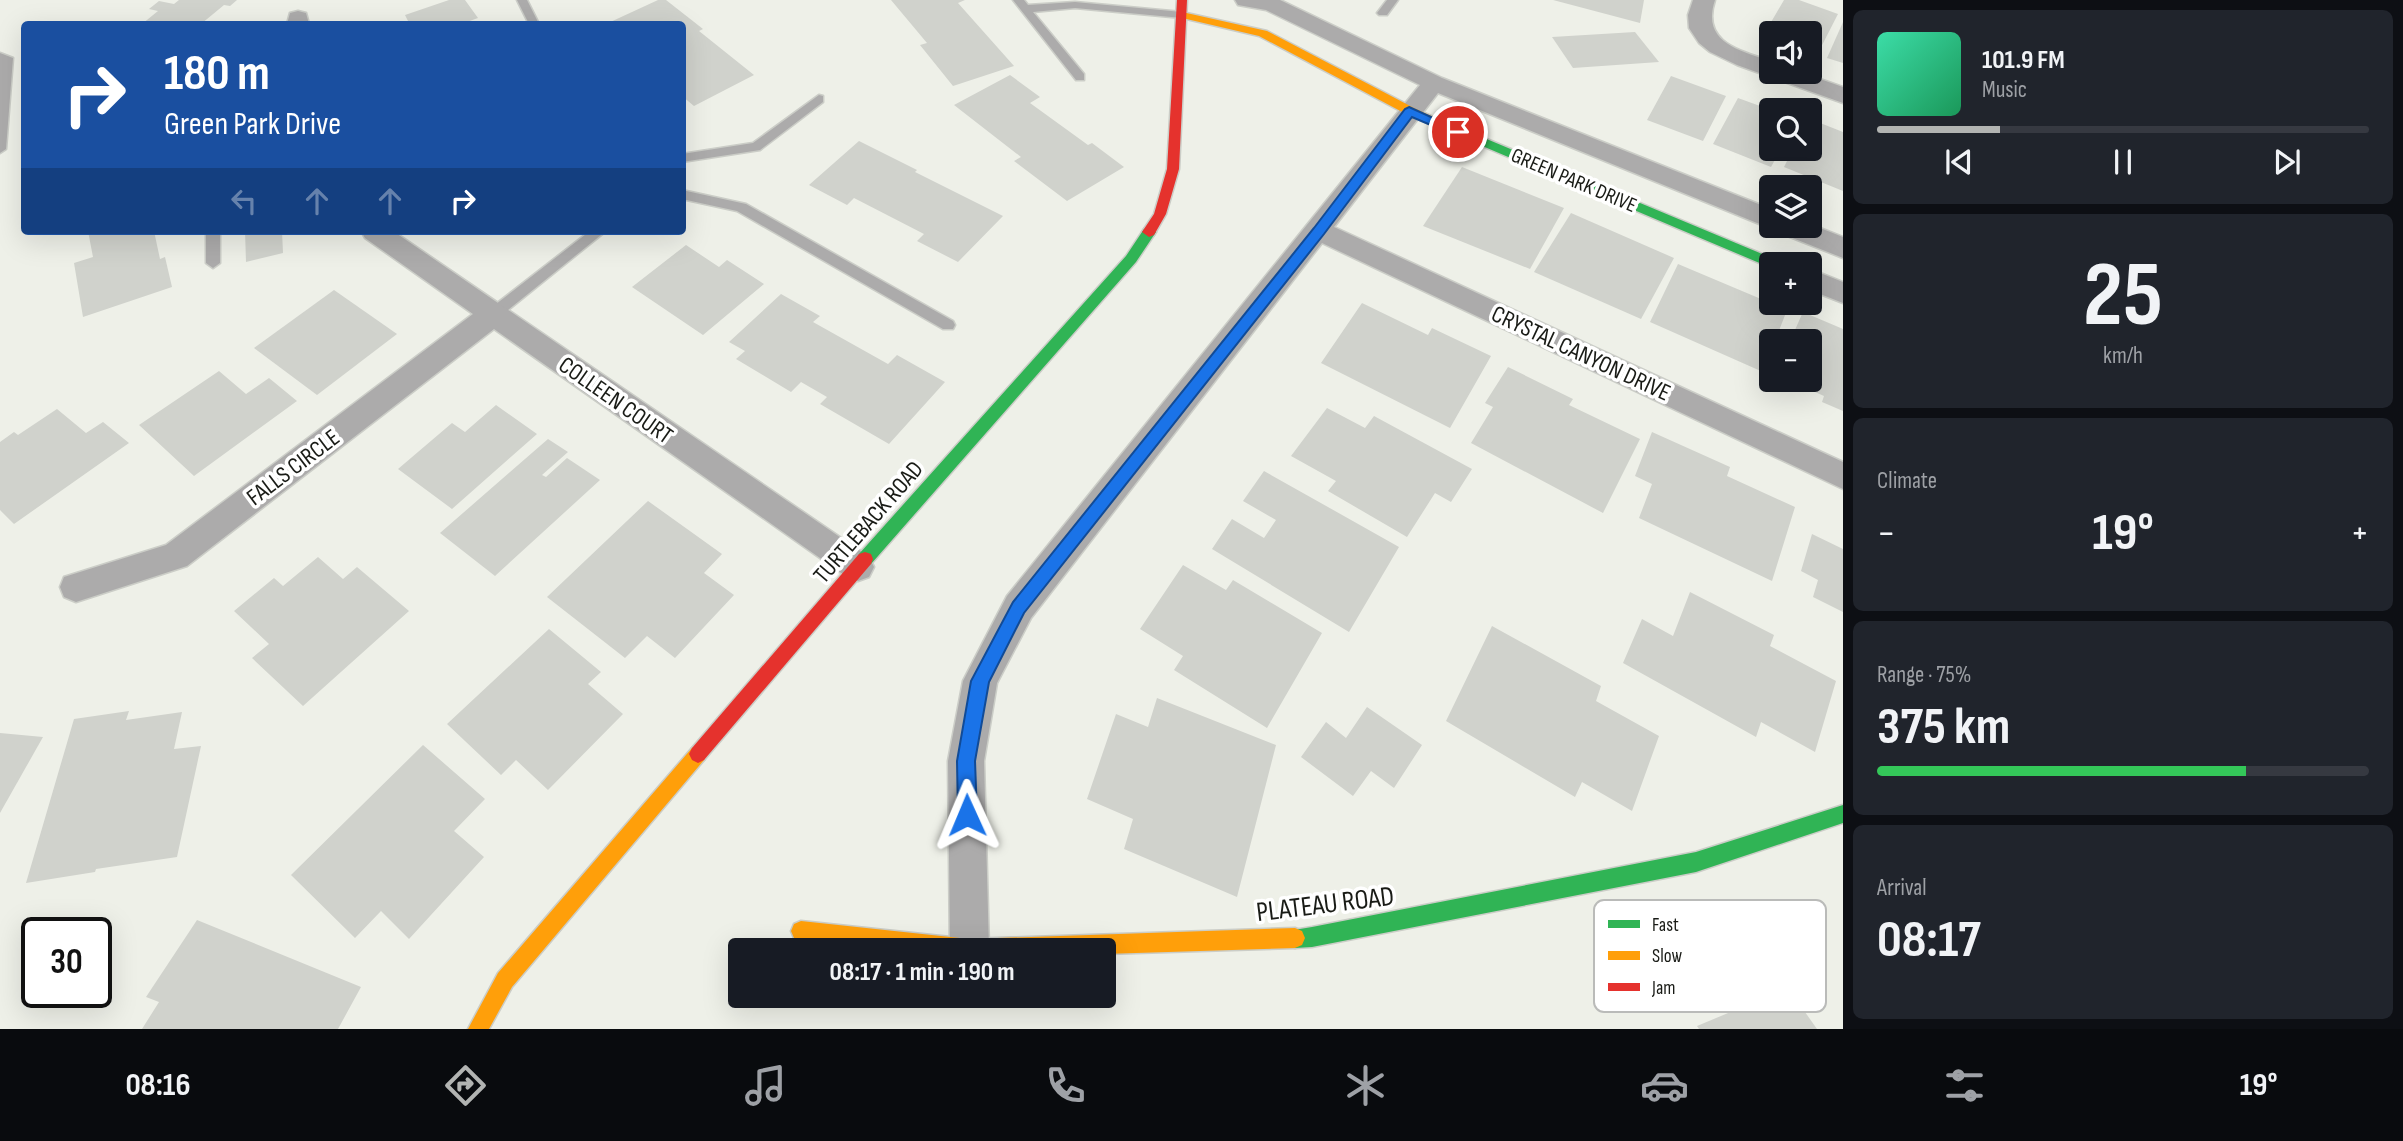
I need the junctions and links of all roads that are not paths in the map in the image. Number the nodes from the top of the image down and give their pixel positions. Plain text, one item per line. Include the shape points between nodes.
1 (522, 0) edge
2 (1246, 0) edge
3 (1393, 0) edge
4 (1704, 0) edge
5 (1021, 4) edge
6 (1182, 7) edge
7 (1383, 13) dead end
8 (532, 21) edge
9 (0, 57) edge
10 (1759, 65) edge
11 (1080, 78) dead end
12 (1434, 83) junction
13 (1812, 84) edge
14 (1843, 95) edge
15 (819, 99) dead end
16 (1409, 111) junction
17 (0, 149) edge
18 (686, 157) edge
19 (686, 195) edge
20 (1759, 214) edge
21 (1319, 231) junction
22 (213, 235) edge
23 (380, 235) edge
24 (594, 235) edge
25 (1820, 238) edge
26 (1843, 247) edge
27 (1759, 258) edge
28 (213, 263) dead end
29 (1822, 284) edge
30 (1843, 293) edge
31 (492, 315) junction
32 (948, 325) dead end
33 (1843, 476) edge
34 (858, 567) junction
35 (76, 587) dead end
36 (1843, 814) edge
37 (801, 931) dead end
38 (866, 938) edge
39 (969, 938) edge
40 (1116, 944) edge
41 (478, 1029) edge

1 - 8 lane
2 - 12 street, GREEN PARK DRIVE via 1272,5
3 - 7 lane
4 - 10 street via 1697,13 1701,32 1715,46
5 - 6 lane
5 - 11 lane
6 - 16 street, GREEN PARK DRIVE via 1263,33
6 - 34 street, TURTLEBACK ROAD via 1173,169 1160,214 1131,259
9 - 17 lane via 8,58
12 - 16 street
12 - 20 street, GREEN PARK DRIVE
13 - 14 street
15 - 18 lane via 756,147
16 - 21 street
16 - 27 street, GREEN PARK DRIVE
19 - 32 lane via 741,207
21 - 33 street, CRYSTAL CANYON DRIVE
21 - 39 street via 1018,607 980,681 966,761
22 - 28 lane
23 - 31 street, COLLEEN COURT
24 - 31 lane
25 - 26 street
29 - 30 street
31 - 34 street, COLLEEN COURT
31 - 35 street, FALLS CIRCLE via 176,556
34 - 41 street, TURTLEBACK ROAD via 505,980
36 - 40 street, PLATEAU ROAD via 1696,862 1312,937
37 - 38 street, PLATEAU ROAD

